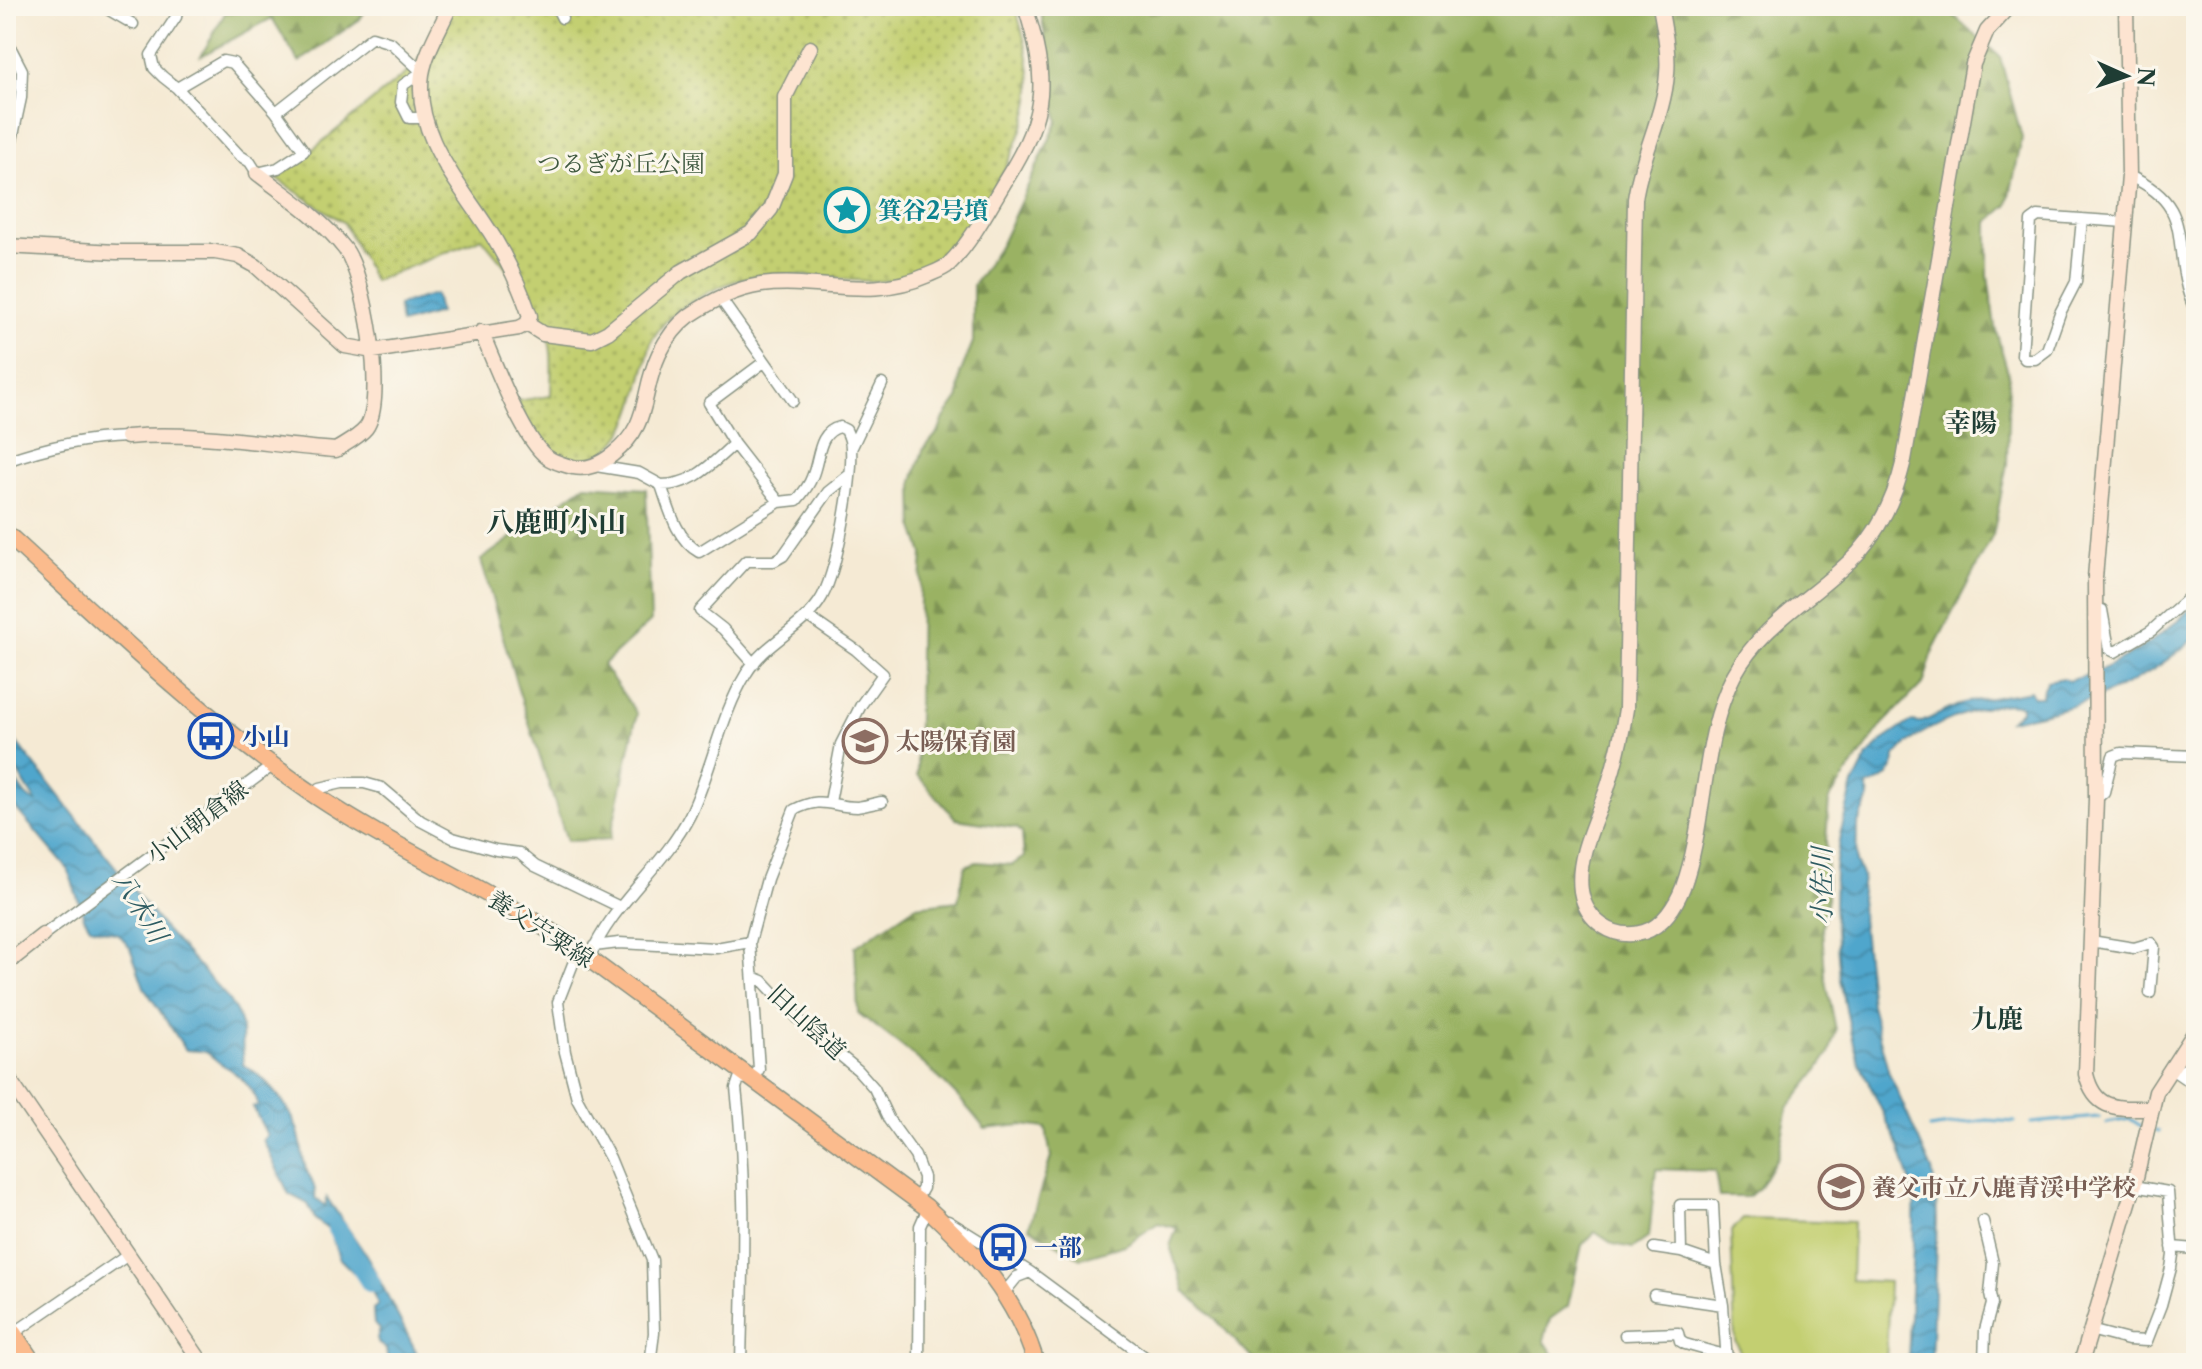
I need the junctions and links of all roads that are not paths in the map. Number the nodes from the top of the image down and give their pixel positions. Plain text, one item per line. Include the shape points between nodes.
1 (102, 6) edge
2 (178, 6) edge
3 (450, 6) edge
4 (556, 6) edge
5 (1025, 6) edge
6 (1660, 6) edge
7 (2010, 6) edge
8 (2126, 6) edge
9 (562, 18) dead end
10 (133, 24) dead end
11 (6, 39) edge
12 (810, 48) dead end
13 (422, 72) junction
14 (177, 88) junction
15 (276, 112) junction
16 (6, 168) edge
17 (257, 173) junction
18 (2129, 176) junction
19 (2082, 219) junction
20 (2125, 222) junction
21 (6, 246) edge
22 (720, 298) junction
23 (2196, 312) edge
24 (527, 324) junction
25 (481, 332) junction
26 (373, 351) junction
27 (764, 362) junction
28 (882, 384) dead end
29 (793, 401) dead end
30 (127, 437) joint
31 (734, 444) junction
32 (851, 449) junction
33 (6, 461) edge
34 (596, 466) junction
35 (848, 476) junction
36 (661, 485) junction
37 (779, 502) junction
38 (6, 533) edge
39 (2196, 591) edge
40 (2095, 609) junction
41 (807, 616) junction
42 (754, 664) junction
43 (2196, 756) edge
44 (272, 766) junction
45 (315, 795) junction
46 (2096, 799) junction
47 (830, 802) junction
48 (882, 802) dead end
49 (620, 907) junction
50 (43, 935) joint
51 (2091, 941) junction
52 (750, 942) junction
53 (587, 952) junction
54 (6, 964) edge
55 (753, 977) junction
56 (2150, 993) dead end
57 (2196, 1030) edge
58 (2196, 1064) edge
59 (2174, 1070) junction
60 (6, 1075) edge
61 (754, 1078) junction
62 (2196, 1086) edge
63 (2151, 1108) junction
64 (2134, 1186) junction
65 (921, 1203) junction
66 (1983, 1221) dead end
67 (2172, 1247) junction
68 (1654, 1248) dead end
69 (2196, 1249) edge
70 (1681, 1252) junction
71 (128, 1255) junction
72 (1716, 1264) junction
73 (1030, 1272) junction
74 (1004, 1293) junction
75 (1654, 1295) dead end
76 (1723, 1305) junction
77 (2090, 1330) junction
78 (8, 1332) edge
79 (1625, 1335) dead end
80 (1728, 1360) edge
81 (32, 1363) edge
82 (202, 1363) edge
83 (654, 1363) edge
84 (741, 1363) edge
85 (919, 1363) edge
86 (1036, 1363) edge
87 (1153, 1363) edge
88 (1984, 1363) edge
89 (2081, 1363) edge

1 - 10 street
2 - 14 street via 151,55 154,68
3 - 13 street
4 - 9 street
5 - 22 street via 1042,70 1039,108 1010,174 970,240 947,266 893,287 786,284 737,290
6 - 7 street via 1667,74 1635,199 1626,709 1581,875 1585,905 1593,918 1614,932 1629,933 1644,932 1667,915 1684,885 1721,710 1734,676 1767,630 1859,552 1897,488 1973,64 1987,31
8 - 18 street
11 - 16 street via 22,70
12 - 24 street via 785,97 785,174 771,209 751,233 681,272 592,340 543,334
13 - 15 street via 391,43 372,37
13 - 24 street via 423,118 512,273 530,316
14 - 15 street via 223,61 233,63
14 - 17 street
15 - 17 street via 304,151 278,168
17 - 26 street via 323,223 347,252 358,274
18 - 20 street
18 - 23 street via 2171,198 2184,212 2188,283
19 - 19 street via 2038,216 2031,221 2025,359 2047,350 2076,282
19 - 20 street
20 - 40 street
21 - 26 street via 238,256 345,346
22 - 27 street
22 - 34 street via 670,335 659,354 641,420 629,440
24 - 25 street
25 - 26 street
25 - 34 street via 532,440 549,459 573,467
26 - 30 street via 371,416 366,429 336,450 220,438
27 - 29 street
27 - 31 street via 709,403
28 - 32 street
30 - 33 street via 46,447
31 - 36 street via 701,473 679,485
31 - 37 street
32 - 35 street
32 - 37 street via 846,430 832,429 808,486 797,500
34 - 36 street via 639,473
35 - 41 street via 835,557 821,600
35 - 42 street via 828,492 783,556 746,561 700,611
36 - 37 street via 673,520 688,546 699,552
38 - 44 main road, 養父宍粟線 via 209,717
39 - 40 street via 2151,631 2115,652 2109,649 2102,610
40 - 46 street
41 - 42 street
41 - 47 street via 883,674 841,744
42 - 49 street via 730,709 689,816 663,858
43 - 46 street via 2113,756 2104,792
44 - 45 main road, 養父宍粟線
44 - 50 street, 小山朝倉線
45 - 49 street via 320,788 342,783 382,788 421,821 453,838 519,853
45 - 53 main road, 養父宍粟線
46 - 51 street
47 - 48 street via 856,807
47 - 52 street via 794,810
49 - 53 street
50 - 54 street, 小山朝倉線
51 - 56 street via 2134,948 2151,943
51 - 63 street via 2089,1088 2103,1103
52 - 53 street via 716,948 619,943
52 - 55 street, 旧山陰道
53 - 61 main road, 養父宍粟線
53 - 83 street via 558,1002 565,1052 577,1098 610,1158 652,1260
55 - 61 street via 759,1069
55 - 65 street, 旧山陰道 via 874,1088 915,1156 923,1177
57 - 59 street
58 - 59 street
59 - 62 street
59 - 63 street via 2156,1092
60 - 71 street
61 - 65 main road, 養父宍粟線
61 - 84 street via 739,1079 736,1088 745,1202
63 - 64 street
64 - 67 street via 2168,1192
64 - 77 street
65 - 73 street
65 - 74 main road, 養父宍粟線 via 966,1243
65 - 85 street, 旧山陰道
66 - 88 street via 1993,1263
67 - 69 street
67 - 77 street via 2171,1268 2147,1341
68 - 70 street
70 - 72 street
70 - 72 street via 1680,1205 1713,1205
71 - 78 street
71 - 82 street
72 - 76 street
73 - 74 street via 1017,1277
73 - 87 street
74 - 86 main road, 養父宍粟線
75 - 76 street
76 - 80 street
77 - 89 street
78 - 81 highway
79 - 80 street via 1678,1333 1685,1344

